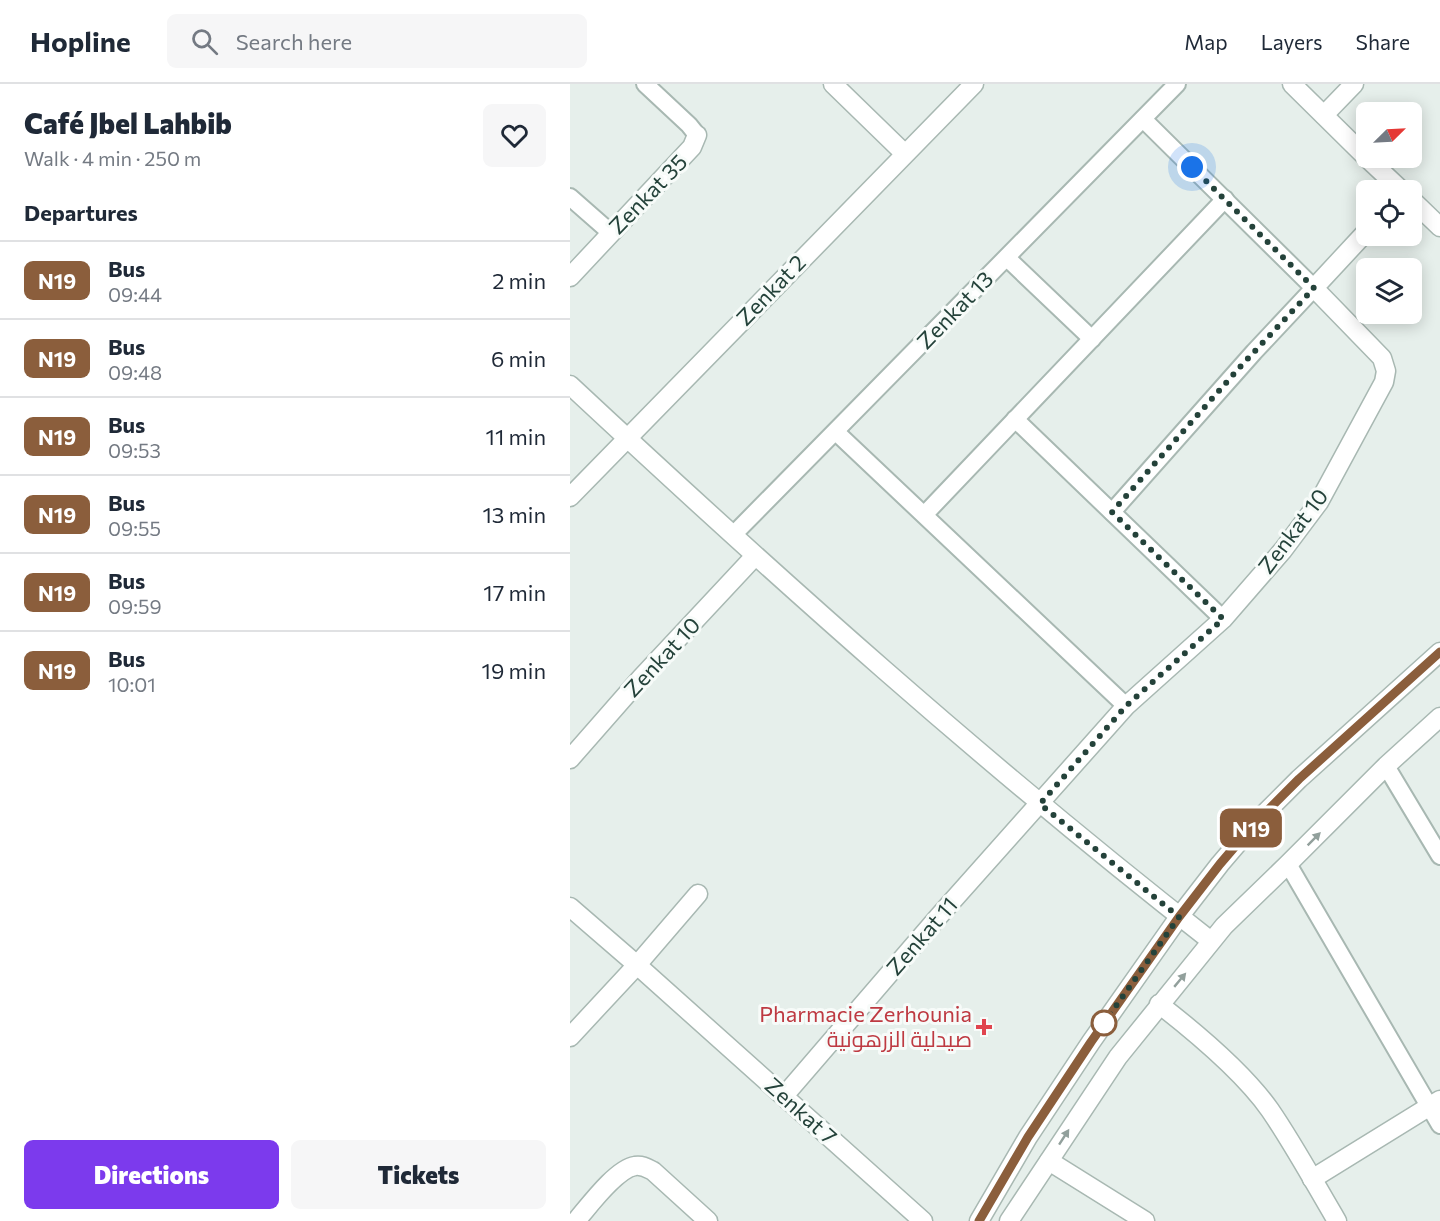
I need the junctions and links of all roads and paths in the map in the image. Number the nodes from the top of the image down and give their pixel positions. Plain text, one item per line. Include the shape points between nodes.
1 (645, 84) edge
2 (833, 84) edge
3 (974, 84) edge
4 (1177, 84) edge
5 (1292, 84) edge
6 (1354, 84) edge
7 (1324, 115) junction
8 (1143, 119) junction
9 (697, 135) joint
10 (1356, 146) edge
11 (904, 153) junction
12 (1378, 168) edge
13 (1391, 180) edge
14 (570, 196) edge
15 (1225, 200) junction
16 (1422, 210) edge
17 (1440, 227) edge
18 (611, 233) junction
19 (1356, 243) edge
20 (1007, 258) junction
21 (570, 277) edge
22 (1314, 288) junction
23 (1092, 339) junction
24 (570, 385) edge
25 (1015, 419) junction
26 (836, 432) junction
27 (627, 438) junction
28 (570, 497) edge
29 (1112, 512) junction
30 (924, 514) junction
31 (733, 535) junction
32 (755, 556) junction
33 (1223, 619) junction
34 (1440, 652) edge
35 (1126, 706) junction
36 (1440, 717) edge
37 (570, 759) edge
38 (1386, 766) junction
39 (1040, 804) junction
40 (1440, 856) edge
41 (1288, 864) junction
42 (698, 894) dead end
43 (570, 907) edge
44 (1179, 917) junction
45 (1211, 941) junction
46 (637, 965) junction
47 (1159, 1004) junction
48 (570, 1037) edge
49 (784, 1096) junction
50 (1434, 1103) edge
51 (1440, 1125) edge
52 (1048, 1161) junction
53 (1312, 1179) junction
54 (576, 1221) edge
55 (708, 1221) edge
56 (923, 1221) edge
57 (978, 1221) edge
58 (1009, 1221) edge
59 (1145, 1221) edge
60 (1337, 1221) edge

1 - 9 lane, Zenkat 35
2 - 11 street
3 - 11 street, Zenkat 2
4 - 8 lane, Zenkat 13
5 - 7 street
6 - 7 street
7 - 10 street
8 - 15 lane
8 - 20 lane, Zenkat 13
9 - 18 street, Zenkat 35 via 693,147
11 - 27 street, Zenkat 2
12 - 13 street
14 - 18 lane
15 - 22 lane
15 - 23 lane
16 - 17 street
18 - 21 street, Zenkat 35
19 - 22 street
20 - 23 lane
20 - 26 lane, Zenkat 13
22 - 29 lane
22 - 33 street, Zenkat 10 via 1382,358 1384,382 1318,502
23 - 25 lane
24 - 27 street
25 - 29 lane
25 - 30 lane
26 - 30 lane
26 - 31 lane, Zenkat 13
27 - 28 street, Zenkat 2
27 - 31 street
29 - 33 lane
30 - 35 lane
31 - 32 street
32 - 37 street, Zenkat 10
32 - 39 street
33 - 35 street, Zenkat 10
34 - 44 street via 1256,822
35 - 39 street, Zenkat 10
36 - 38 street
38 - 40 lane
41 -> 38 street
39 - 44 street
39 - 49 street, Zenkat 11
41 - 45 street
41 - 50 lane
42 - 46 street
43 - 46 street, Zenkat 7
44 - 45 street
44 - 57 street via 1028,1137
47 -> 45 street
46 - 48 street
46 - 49 street, Zenkat 7
52 -> 47 street
47 - 53 street via 1188,1027 1269,1108
49 - 56 street, Zenkat 7
50 - 51 lane
50 - 53 street
52 - 58 street
52 - 59 street
53 - 60 street
54 - 55 street via 618,1176 633,1166 643,1166

